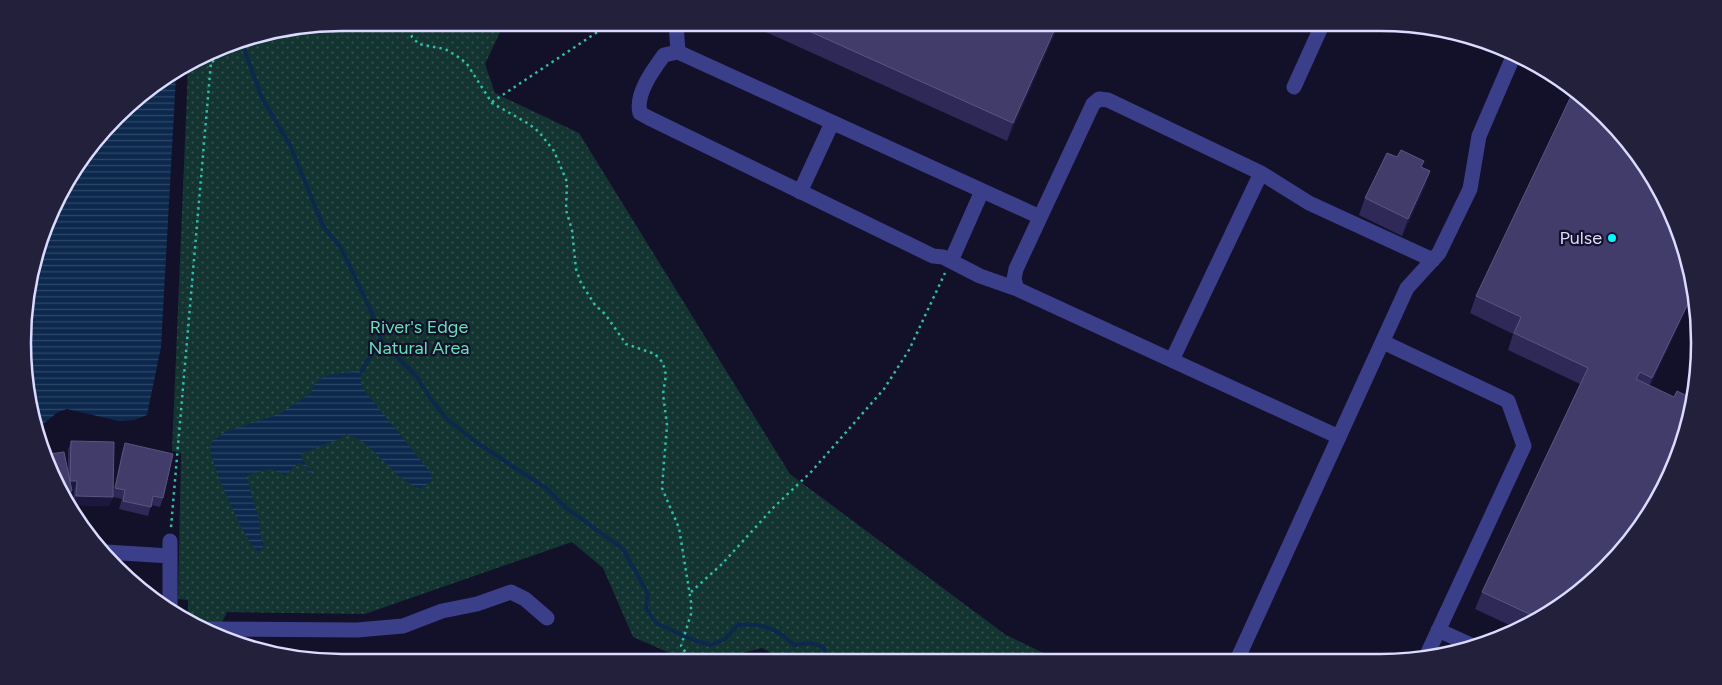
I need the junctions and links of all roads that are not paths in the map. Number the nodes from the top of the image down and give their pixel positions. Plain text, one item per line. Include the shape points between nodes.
1 (677, 31) edge
2 (1319, 31) edge
3 (678, 52) junction
4 (1511, 61) edge
5 (1294, 87) dead end
6 (832, 123) junction
7 (1261, 173) junction
8 (982, 191) junction
9 (800, 192) junction
10 (1040, 217) junction
11 (1432, 260) junction
12 (951, 261) junction
13 (1017, 289) junction
14 (1382, 342) junction
15 (1172, 360) junction
16 (1339, 437) junction
17 (111, 552) edge
18 (170, 601) edge
19 (547, 618) dead end
20 (221, 629) edge
21 (1438, 630) junction
22 (1464, 642) edge
23 (1429, 650) edge
24 (1239, 654) edge

1 - 3 street
2 - 5 street
3 - 6 street
3 - 9 street via 664,55 654,68 638,105 640,113
4 - 11 street via 1478,136 1470,189 1439,253
6 - 8 street
6 - 9 street
7 - 10 street via 1108,100 1099,99 1093,104
7 - 11 street via 1309,203
7 - 15 street
8 - 10 street
8 - 12 street
9 - 12 street via 933,256
10 - 13 street via 1016,269
11 - 14 street via 1407,288
12 - 13 street
13 - 15 street
14 - 16 street
14 - 21 street via 1508,401 1524,446
15 - 16 street
16 - 24 street
17 - 18 street via 170,549
19 - 20 street via 525,599 511,592 477,604 442,611 403,626 357,630
21 - 22 street
21 - 23 street

